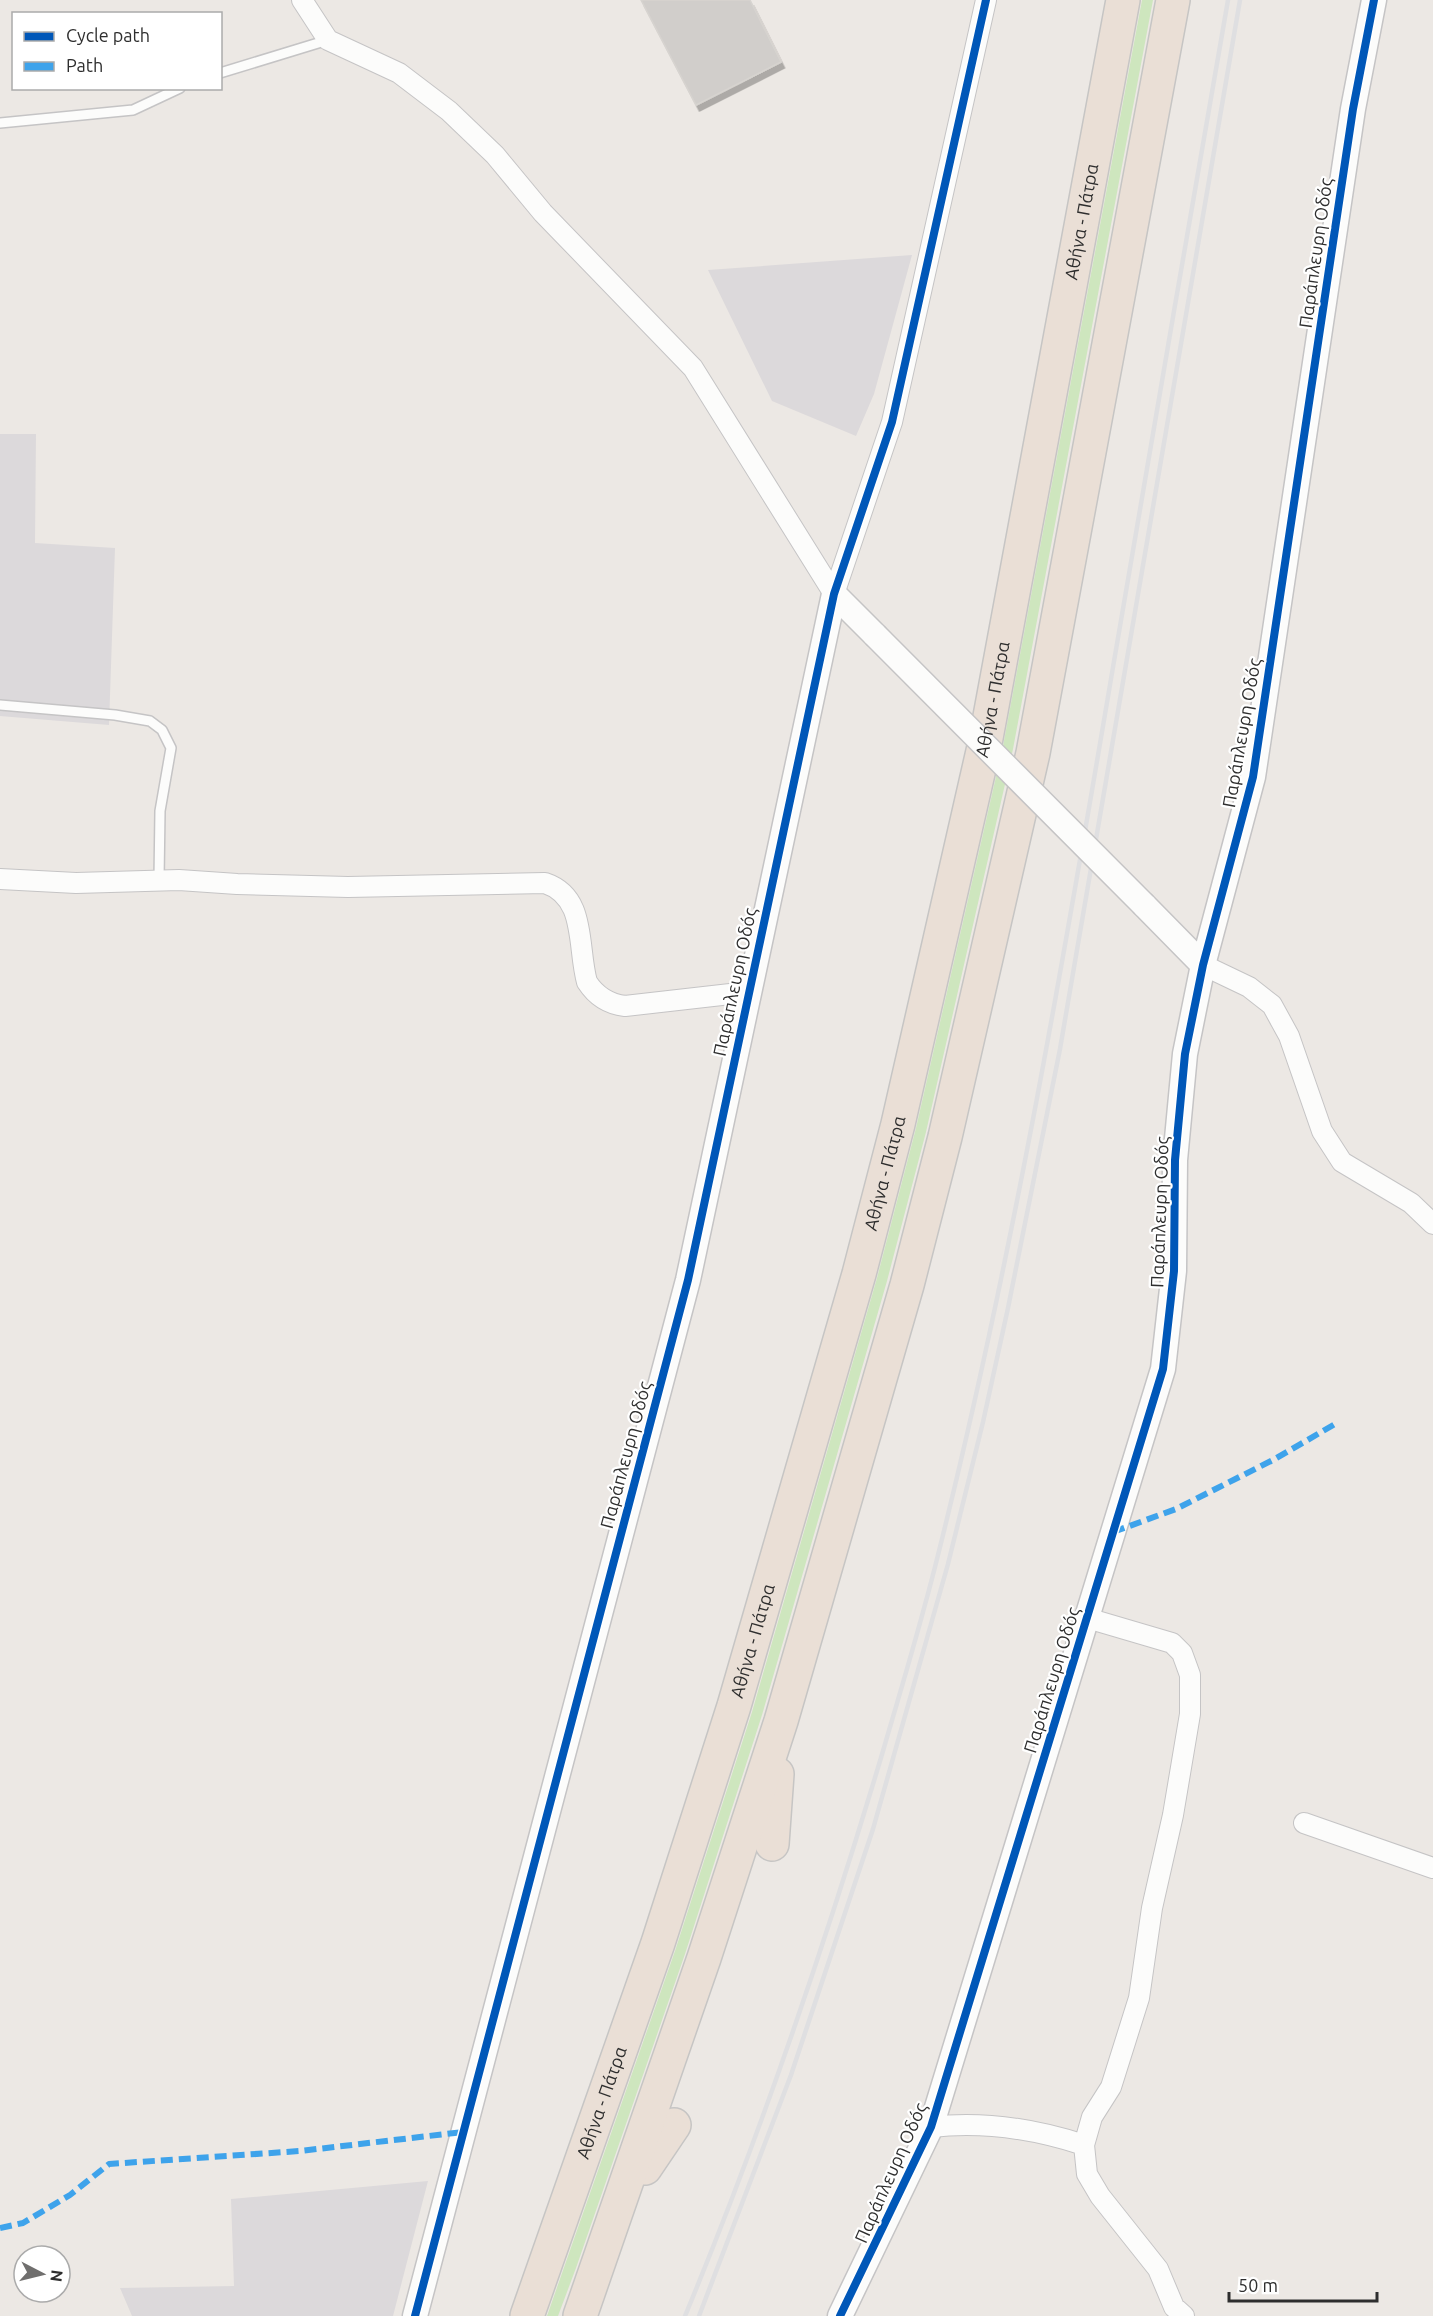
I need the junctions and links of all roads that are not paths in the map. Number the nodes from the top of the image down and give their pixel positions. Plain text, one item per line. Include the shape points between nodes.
1 (302, 0) edge
2 (986, 0) edge
3 (1123, 0) edge
4 (1173, 0) edge
5 (1374, 0) edge
6 (328, 40) junction
7 (222, 71) edge
8 (176, 90) edge
9 (0, 123) edge
10 (834, 594) junction
11 (0, 705) edge
12 (0, 879) edge
13 (159, 879) junction
14 (1203, 965) junction
15 (748, 992) junction
16 (1433, 1224) edge
17 (1087, 1618) junction
18 (781, 1721) junction
19 (1304, 1823) dead end
20 (772, 1844) dead end
21 (1433, 1868) edge
22 (674, 2125) dead end
23 (931, 2127) junction
24 (1084, 2145) junction
25 (618, 2206) junction
26 (415, 2316) edge
27 (527, 2316) edge
28 (580, 2316) edge
29 (840, 2316) edge
30 (1184, 2316) edge

1 - 6 street
2 - 10 street via 892,422
3 - 27 highway, Αθήνα - Πάτρα via 986,738 898,1124 859,1274 728,1725 658,1943
4 - 18 highway via 1033,753 964,1059 907,1285
5 - 14 street, Παράπλευρη Οδός via 1353,109 1253,777
6 - 7 lane
6 - 10 street via 399,73 449,111 495,155 543,213 693,368
8 - 9 lane via 133,110
10 - 14 street, bridge
10 - 15 street, Παράπλευρη Οδός
11 - 13 lane via 150,720 162,730 171,748 160,811
12 - 13 street via 76,884
13 - 15 street via 348,887 545,883 563,892 573,906 587,982 608,1002 625,1006
14 - 16 street via 1249,987 1272,1005 1289,1036 1322,1131 1342,1162 1411,1203
14 - 17 street, Παράπλευρη Οδός via 1185,1054 1175,1160 1174,1271 1162,1369
15 - 26 street, Παράπλευρη Οδός via 688,1280
17 - 23 street, Παράπλευρη Οδός
17 - 24 street via 1172,1643 1182,1653 1190,1675 1190,1714 1152,1908 1139,1998 1111,2087 1092,2117
18 - 20 highway
18 - 25 highway
19 - 21 street
22 - 25 highway
23 - 24 street via 960,2123 988,2126 1040,2133
23 - 29 street, Παράπλευρη Οδός
24 - 30 street via 1087,2174 1158,2269 1174,2307
25 - 28 highway

